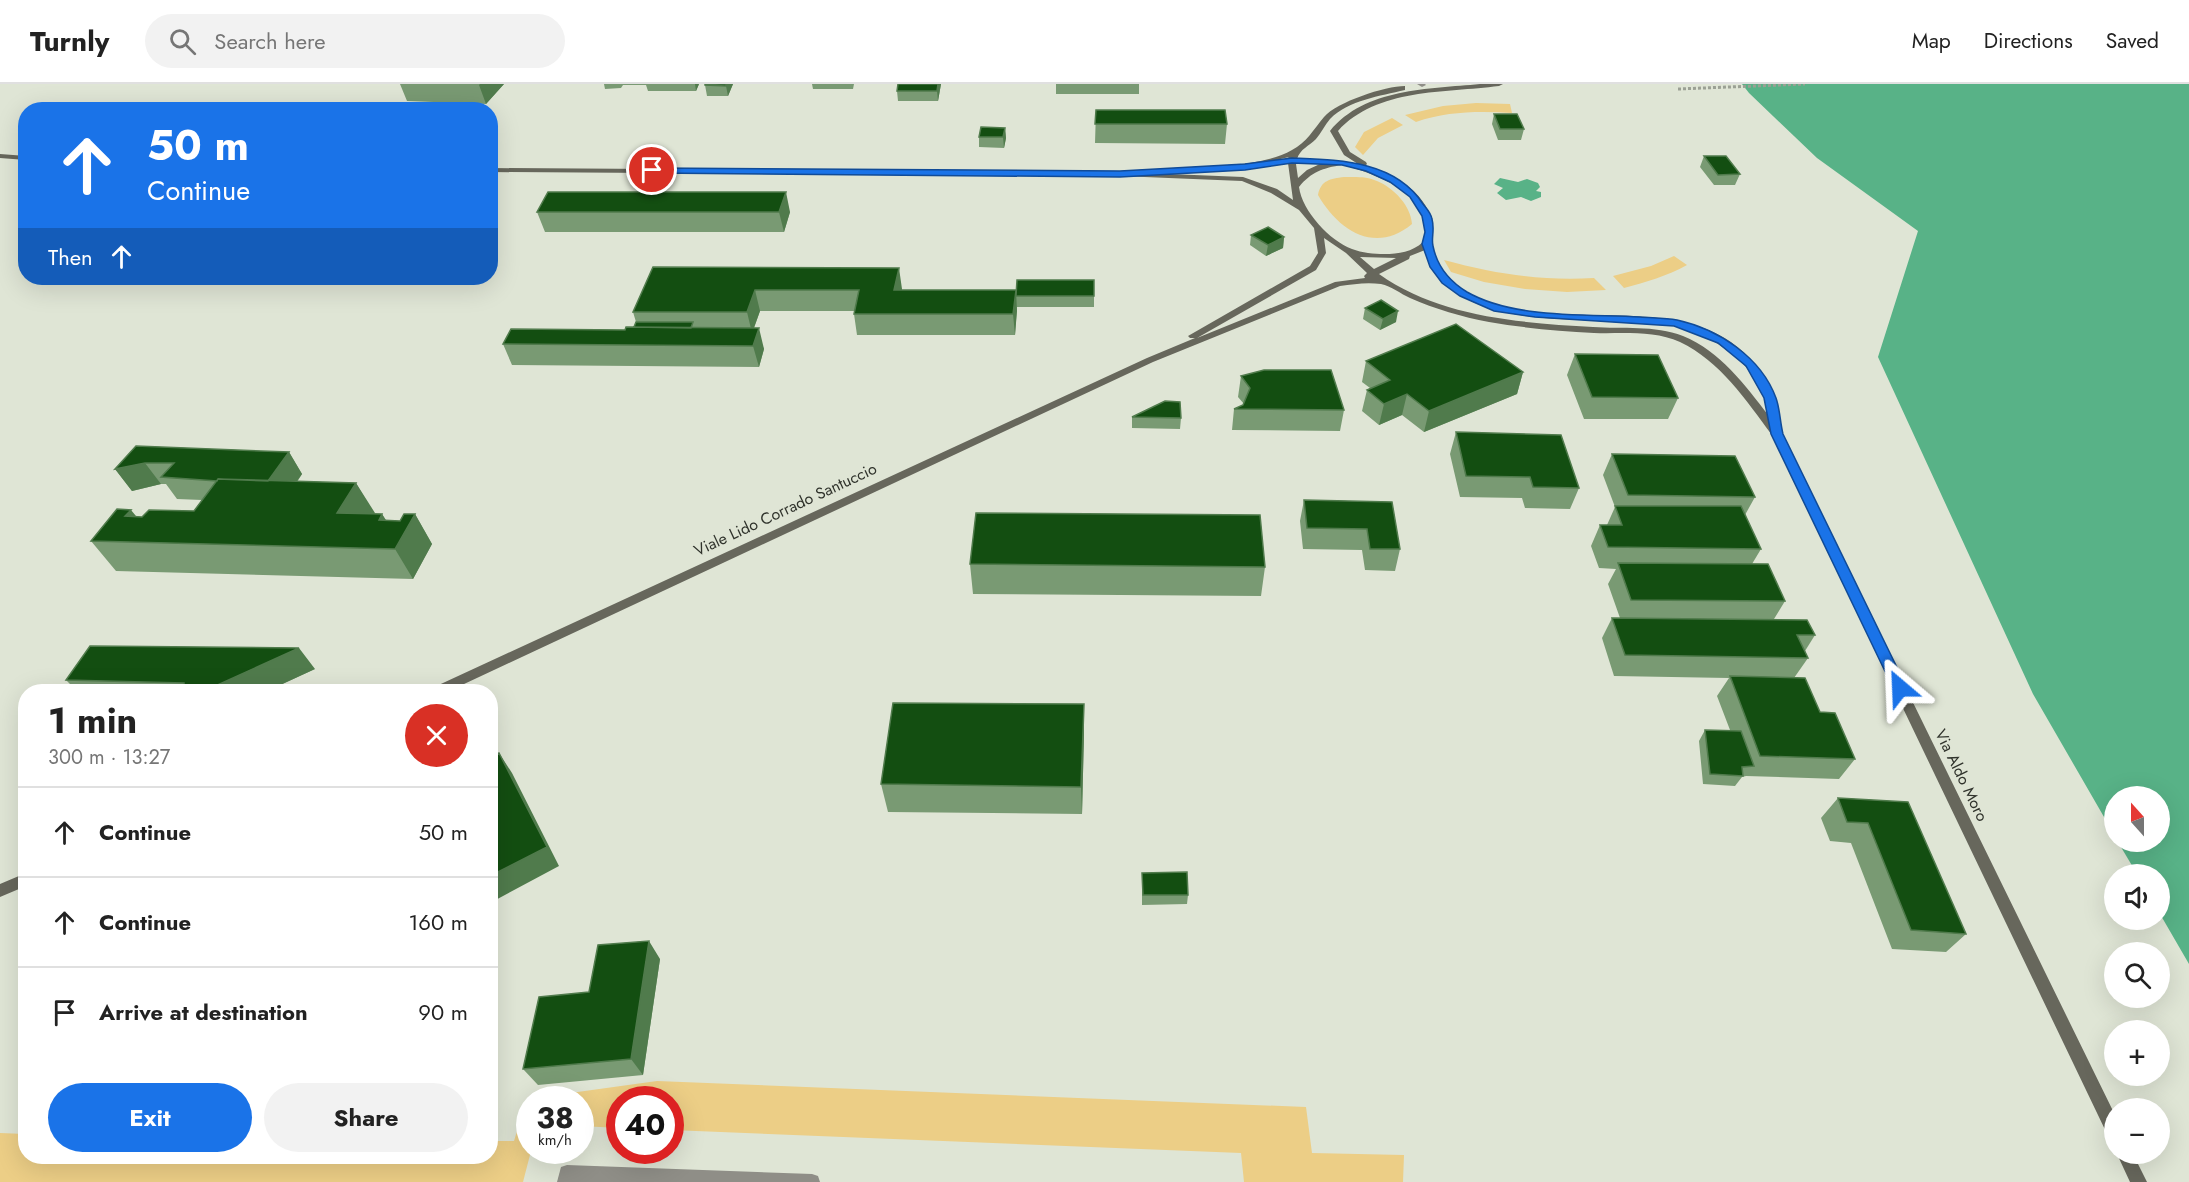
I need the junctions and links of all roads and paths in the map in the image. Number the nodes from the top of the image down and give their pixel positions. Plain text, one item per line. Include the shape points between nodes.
1 (1422, 84) edge
2 (1430, 84) edge
3 (1499, 84) edge
4 (1805, 84) edge
5 (1678, 88) dead end
6 (0, 156) edge
7 (1294, 156) junction
8 (18, 157) edge
9 (1342, 162) junction
10 (1369, 168) junction
11 (498, 170) edge
12 (1120, 174) junction
13 (1295, 187) junction
14 (1301, 208) junction
15 (1318, 226) junction
16 (1427, 244) junction
17 (1349, 251) junction
18 (1413, 254) junction
19 (1374, 273) junction
20 (1358, 280) junction
21 (1386, 282) junction
22 (1150, 360) junction
23 (1777, 434) junction
24 (451, 684) edge
25 (18, 883) edge
26 (0, 891) edge
27 (2104, 1109) edge
28 (2130, 1164) edge
29 (565, 1182) edge
30 (812, 1182) edge
31 (2139, 1182) edge

1 - 2 street
1 - 7 street via 1376,93 1343,106 1328,117
3 - 10 street via 1416,92 1355,112 1334,131 1347,153
4 - 5 path
6 - 8 street
7 - 9 street
7 - 12 street via 1245,167
7 - 13 street
9 - 10 street
9 - 13 street via 1319,166 1304,174
10 - 16 street via 1413,195 1426,216 1430,232
11 - 12 street
12 - 14 street via 1243,179 1274,191
13 - 14 street
14 - 15 street
15 - 17 street via 1329,239
15 - 22 street via 1322,254 1313,268
16 - 18 street
16 - 23 street via 1435,267 1446,281 1498,309 1675,323 1722,341 1751,364 1770,398
17 - 18 street via 1378,257
17 - 19 street
18 - 19 street
19 - 20 street
19 - 21 street
20 - 21 street
20 - 22 street via 1338,284
21 - 23 street via 1489,320 1653,332 1680,338 1726,370
22 - 24 street, Viale Lido Corrado Santuccio
23 - 27 street, Via Aldo Moro
25 - 26 street
28 - 31 street
29 - 30 street via 567,1173

